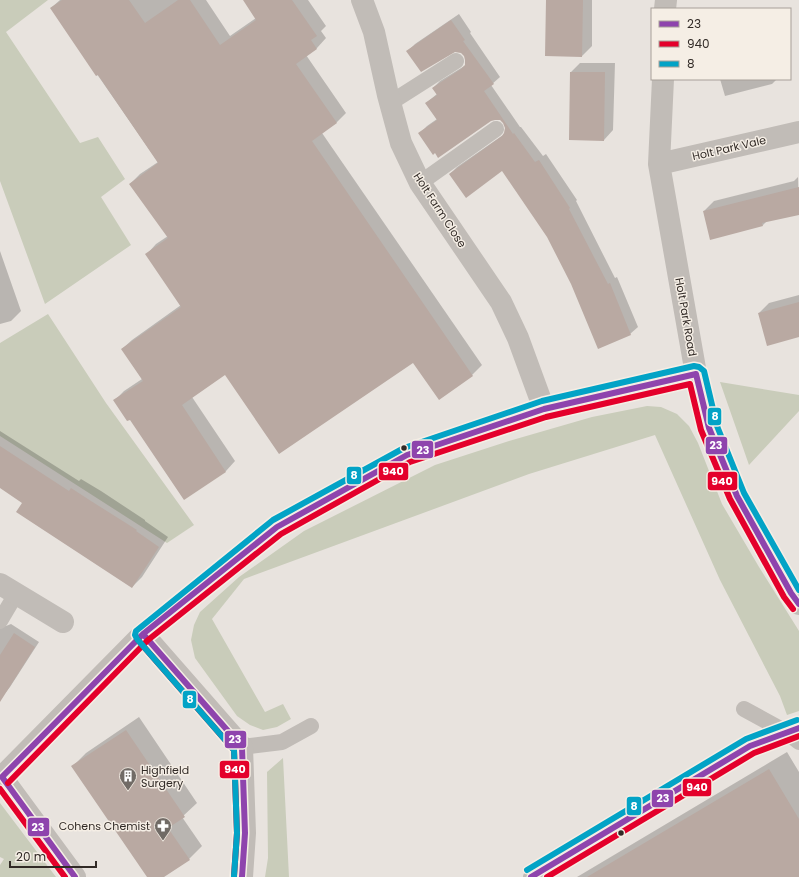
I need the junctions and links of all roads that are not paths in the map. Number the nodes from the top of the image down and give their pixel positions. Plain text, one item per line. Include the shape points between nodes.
1 (362, 0) edge
2 (456, 60) dead end
3 (663, 80) edge
4 (390, 103) junction
5 (496, 129) dead end
6 (799, 132) edge
7 (659, 164) junction
8 (420, 183) junction
9 (696, 374) junction
10 (544, 410) junction
11 (8, 589) edge
12 (799, 604) edge
13 (0, 621) edge
14 (63, 622) dead end
15 (143, 634) junction
16 (744, 709) dead end
17 (311, 726) dead end
18 (795, 734) edge
19 (242, 747) junction
20 (1, 776) edge
21 (75, 877) edge
22 (242, 877) edge
23 (531, 877) edge

1 - 4 street, Holt Farm Close via 374,32
2 - 4 lane
3 - 7 street, Holt Park Road
4 - 8 street, Holt Farm Close via 401,143
5 - 8 lane
6 - 7 street, Holt Park Vale
7 - 9 street, Holt Park Road
8 - 10 street, Holt Farm Close via 502,302
9 - 10 street
9 - 12 street, Holt Park Road via 710,428 737,496
10 - 15 street via 407,455 277,526
11 - 13 lane
11 - 14 street
15 - 19 street
15 - 20 street
16 - 18 lane
17 - 19 lane via 282,742
18 - 23 lane via 750,746
19 - 22 street
20 - 21 street

